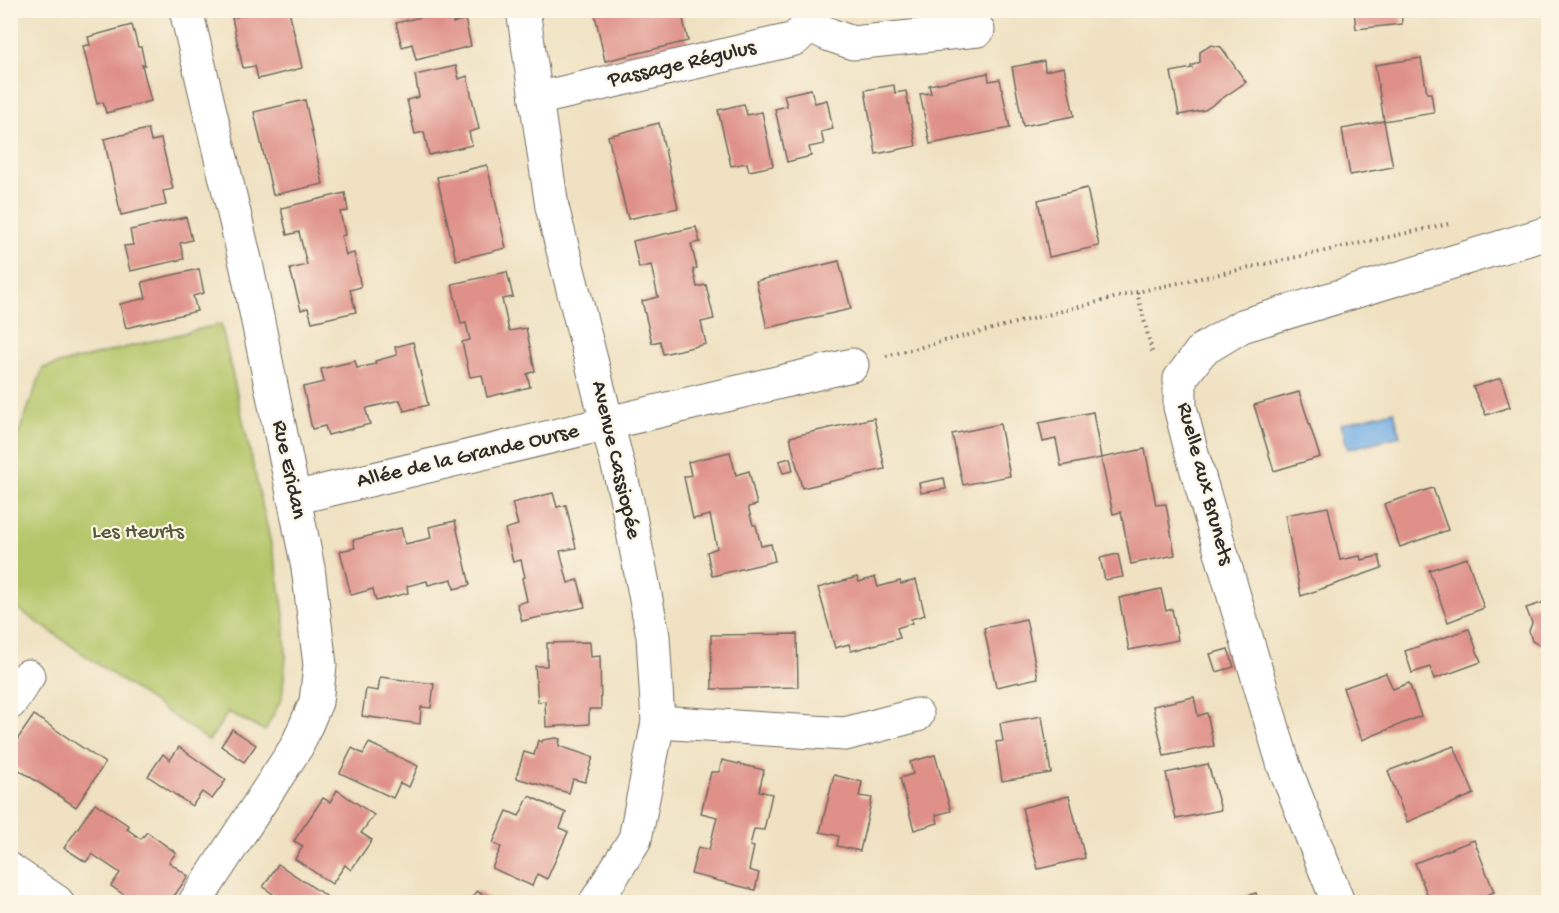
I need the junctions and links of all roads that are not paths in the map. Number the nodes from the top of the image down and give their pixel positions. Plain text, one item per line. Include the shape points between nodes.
1 (186, 10) edge
2 (523, 10) edge
3 (810, 18) edge
4 (978, 30) dead end
5 (536, 99) junction
6 (1548, 233) edge
7 (852, 365) road end
8 (607, 423) junction
9 (294, 498) junction
10 (28, 676) dead end
11 (10, 703) edge
12 (917, 715) dead end
13 (658, 722) junction
14 (10, 870) edge
15 (57, 903) edge
16 (195, 903) edge
17 (596, 903) edge
18 (1338, 903) edge

1 - 9 street, Rue Eridan via 247,268
2 - 5 street, Avenue Cassiopée
3 - 4 street via 830,35 853,43
3 - 5 street, Passage Régulus via 795,39
5 - 8 street, Avenue Cassiopée via 552,207
6 - 18 street, Ruelle aux Brunets via 1242,326 1202,350 1180,379 1180,407 1191,450 1284,766
7 - 8 street, Allée de la Grande Ourse
8 - 9 street, Allée de la Grande Ourse
8 - 13 street, Avenue Cassiopée via 627,501 653,636
9 - 16 street, Rue Eridan via 319,643 316,702 285,768
10 - 11 street
12 - 13 street via 845,734
13 - 17 street, Avenue Cassiopée via 635,839
14 - 15 street

